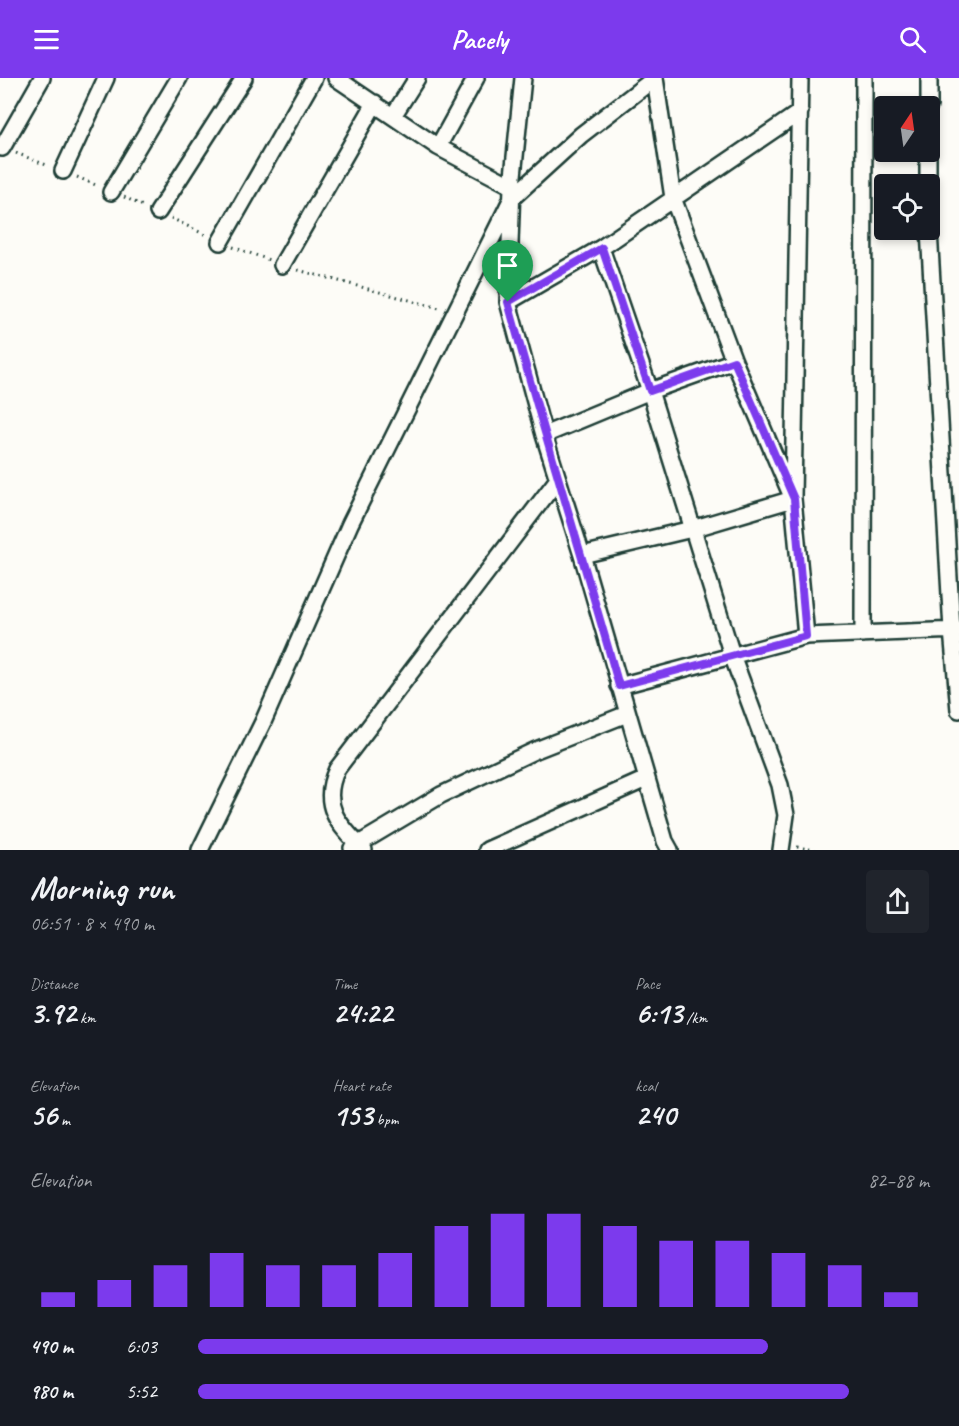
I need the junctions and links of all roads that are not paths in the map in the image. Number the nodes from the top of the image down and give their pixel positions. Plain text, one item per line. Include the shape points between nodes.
1 (42, 78) edge
2 (106, 78) edge
3 (178, 78) edge
4 (244, 78) edge
5 (314, 78) edge
6 (337, 78) edge
7 (417, 78) edge
8 (476, 78) edge
9 (522, 78) edge
10 (655, 78) edge
11 (800, 78) edge
12 (864, 78) edge
13 (929, 78) edge
14 (928, 96) edge
15 (375, 103) junction
16 (800, 112) junction
17 (393, 117) junction
18 (438, 147) junction
19 (2, 148) dead end
20 (63, 171) dead end
21 (111, 192) dead end
22 (512, 192) junction
23 (674, 198) junction
24 (158, 212) dead end
25 (930, 240) edge
26 (220, 242) dead end
27 (602, 248) junction
28 (282, 265) dead end
29 (508, 302) junction
30 (734, 361) junction
31 (650, 391) junction
32 (544, 435) junction
33 (558, 480) junction
34 (794, 499) junction
35 (692, 529) junction
36 (582, 555) junction
37 (955, 630) edge
38 (863, 634) junction
39 (806, 636) junction
40 (732, 655) junction
41 (619, 686) junction
42 (959, 710) edge
43 (627, 714) junction
44 (646, 779) junction
45 (663, 847) edge
46 (357, 848) edge
47 (200, 850) edge
48 (490, 850) edge
49 (781, 850) edge

1 - 19 street
2 - 20 street
3 - 21 street
4 - 24 street
5 - 26 street
6 - 15 street
7 - 17 street
8 - 18 street
9 - 22 street
10 - 22 street
10 - 23 street
11 - 16 street
12 - 38 street
13 - 14 street
15 - 17 street
15 - 28 street
16 - 23 street
16 - 34 street
17 - 18 street
18 - 22 street
22 - 29 street
22 - 47 street via 350,524 263,722
23 - 27 street
23 - 30 street
25 - 37 street
27 - 29 street
27 - 31 street
29 - 32 street
30 - 31 street
30 - 34 street
31 - 32 street
31 - 35 street
32 - 33 street
33 - 36 street
33 - 46 street via 337,769 330,784 329,800
34 - 35 street
34 - 39 street
35 - 36 street
35 - 40 street
36 - 41 street
37 - 38 street
37 - 42 street
38 - 39 street
39 - 40 street
40 - 41 street
40 - 49 street via 780,785 786,815
41 - 43 street
43 - 44 street
43 - 46 street via 450,790
44 - 45 street
44 - 48 street

